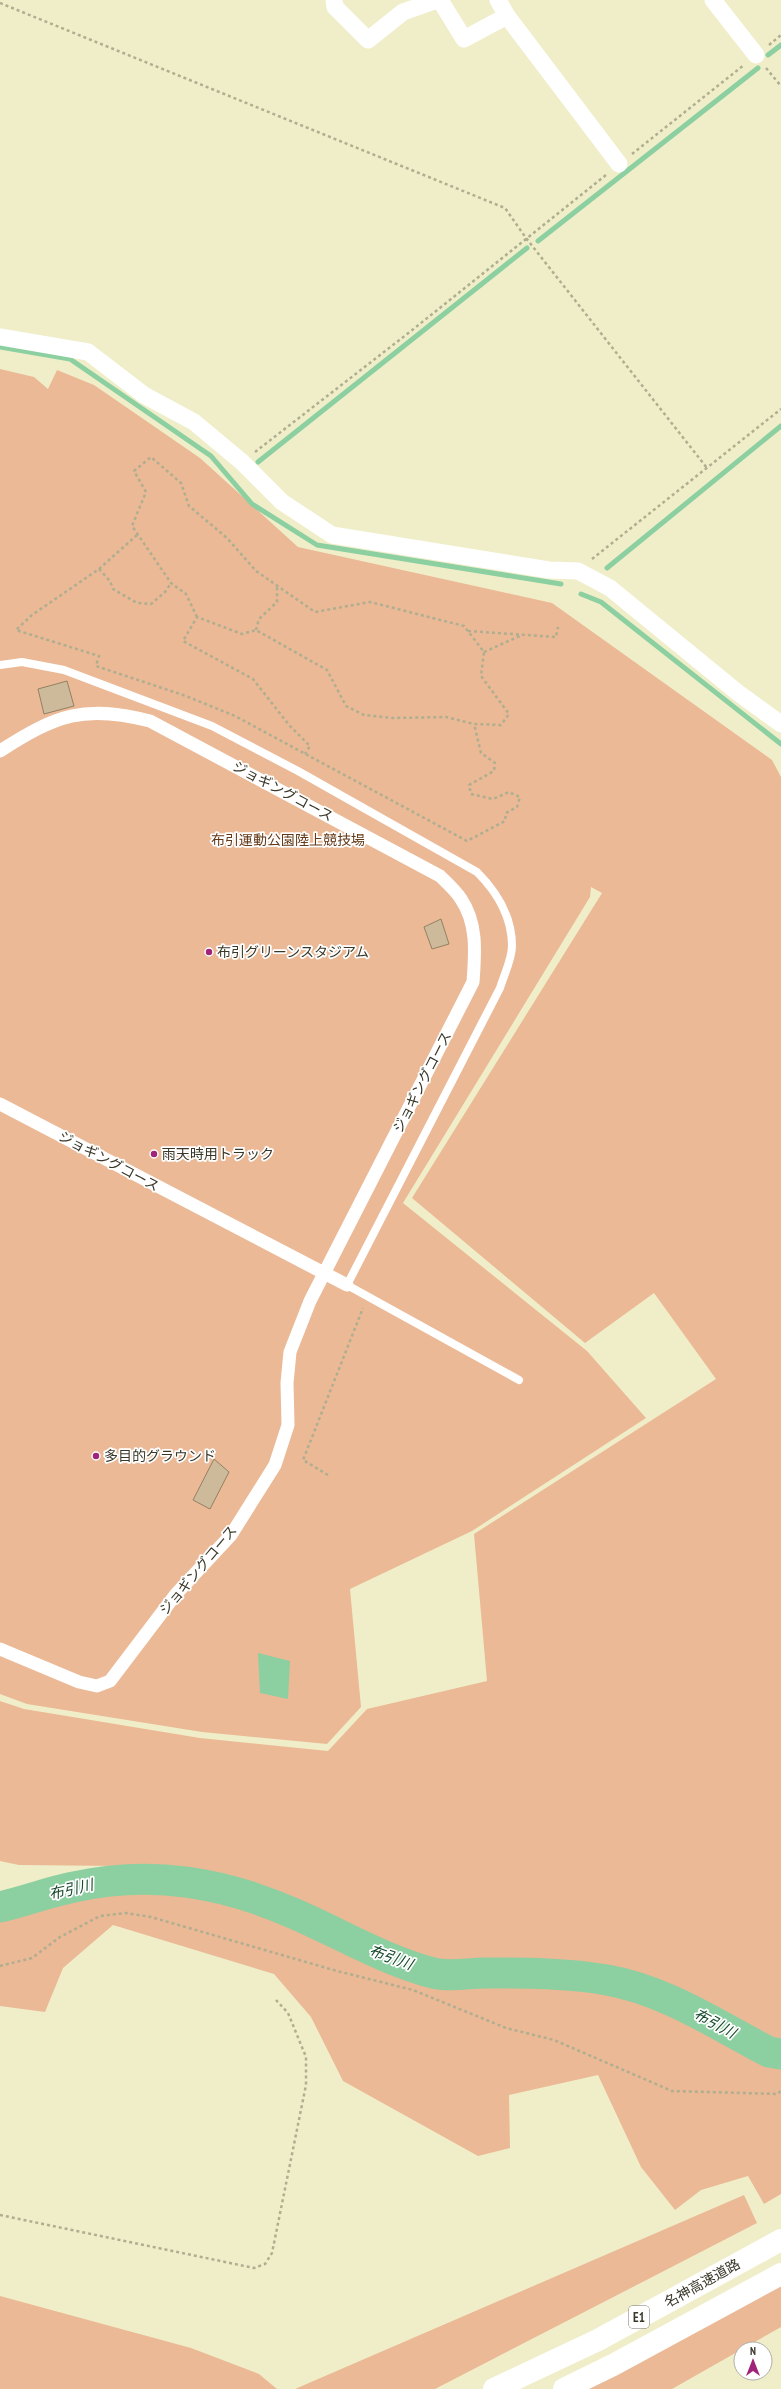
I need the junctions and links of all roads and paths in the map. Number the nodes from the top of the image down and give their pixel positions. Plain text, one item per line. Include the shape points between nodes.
1 (334, 0) edge
2 (438, 0) edge
3 (498, 0) edge
4 (713, 0) edge
5 (0, 3) edge
6 (507, 16) junction
7 (781, 35) edge
8 (756, 55) junction
9 (781, 86) edge
10 (619, 164) junction
11 (526, 238) junction
12 (0, 337) edge
13 (781, 409) edge
14 (242, 462) junction
15 (707, 468) junction
16 (137, 535) junction
17 (99, 569) junction
18 (578, 571) junction
19 (171, 583) junction
20 (277, 585) junction
21 (197, 617) junction
22 (558, 627) dead end
23 (256, 630) junction
24 (468, 630) junction
25 (522, 634) junction
26 (484, 652) junction
27 (0, 665) edge
28 (474, 724) junction
29 (781, 724) edge
30 (0, 751) edge
31 (305, 754) junction
32 (0, 1104) edge
33 (325, 1273) junction
34 (346, 1285) junction
35 (367, 1296) junction
36 (519, 1380) dead end
37 (328, 1475) dead end
38 (0, 1649) edge
39 (0, 1966) edge
40 (276, 2000) dead end
41 (781, 2090) edge
42 (0, 2215) edge
43 (781, 2240) edge
44 (781, 2274) edge
45 (494, 2389) edge
46 (564, 2389) edge

1 - 2 street via 335,6 368,40 403,12
2 - 6 street via 464,39
3 - 6 street
4 - 8 street
5 - 11 path via 505,208
6 - 10 street
7 - 8 path
8 - 9 path
8 - 10 path
10 - 11 path
11 - 14 path
11 - 15 path
12 - 14 street via 88,352 144,395 194,422
13 - 15 path
14 - 18 street via 282,502 332,535 549,570
15 - 18 path
16 - 17 path
16 - 19 path
16 - 20 path via 132,526 146,492 134,471 151,457 181,483 189,506 227,538 256,571
17 - 19 path via 110,581 113,589 137,603 151,604
17 - 31 path via 32,615 16,630 99,656 96,666 186,696 235,716
18 - 29 street via 610,588 737,692
19 - 21 path via 186,594
20 - 23 path via 277,602 259,619
20 - 24 path via 315,612 370,602 464,626
21 - 23 path via 242,634
21 - 31 path via 183,641 253,679 289,725 310,746
22 - 25 path via 556,637
23 - 28 path via 327,670 346,706 364,715 393,718 446,717
24 - 25 path
24 - 26 path
25 - 26 path
26 - 28 path via 481,676 509,714 501,725
27 - 34 lane via 22,662 64,670 212,726 298,771 477,872 494,890 508,918 512,946 500,988
28 - 31 path via 481,753 495,763 494,771 469,785 471,794 493,799 509,792 520,797 517,807 506,813 505,822 467,841
30 - 33 street, ジョギングコース via 36,728 73,715 103,712 150,721 440,876 461,899 473,923 473,982
32 - 33 street, ジョギングコース
33 - 34 street, ジョギングコース
33 - 38 street, ジョギングコース via 290,1352 287,1383 288,1425 275,1464 230,1535 176,1594 110,1681 97,1686 79,1682
34 - 35 lane
35 - 36 lane
35 - 37 path via 304,1460
39 - 41 path via 32,1958 60,1937 100,1916 126,1913 151,1917 337,1971 413,1990 506,2028 554,2040 672,2091 778,2094
40 - 42 path via 288,2012 306,2057 306,2085 272,2253 265,2264 254,2268
43 - 45 highway, 名神高速道路 / E1 via 598,2340
44 - 46 highway, E1

